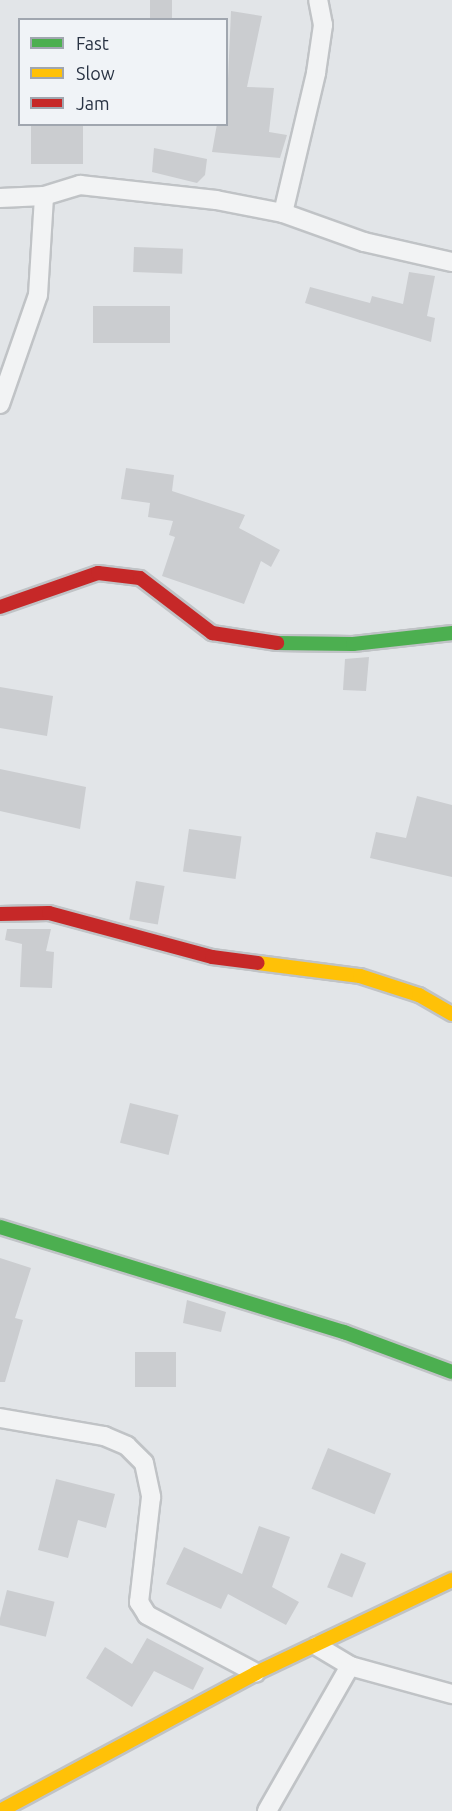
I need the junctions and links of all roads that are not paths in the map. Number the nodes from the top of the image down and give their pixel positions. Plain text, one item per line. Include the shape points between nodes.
1 (318, 0) edge
2 (44, 196) junction
3 (0, 198) edge
4 (283, 213) junction
5 (452, 262) edge
6 (0, 404) edge
7 (0, 607) edge
8 (452, 633) edge
9 (0, 914) edge
10 (452, 1014) edge
11 (0, 1227) edge
12 (452, 1372) edge
13 (0, 1418) edge
14 (452, 1580) edge
15 (317, 1646) junction
16 (350, 1666) junction
17 (255, 1673) junction
18 (452, 1694) edge
19 (0, 1811) edge
20 (267, 1811) edge

1 - 4 street via 323,25 316,73
2 - 3 street
2 - 4 street via 80,185
2 - 6 street via 38,295
4 - 5 street via 364,242
7 - 8 street via 98,573 140,578 212,633 244,642 353,644
9 - 10 street via 49,914 212,957 360,976 419,995
11 - 12 street via 344,1332
13 - 17 street via 104,1436 135,1454 144,1463 151,1497 139,1602 147,1615
14 - 15 street
15 - 16 street
15 - 17 street
16 - 18 street
16 - 20 street
17 - 19 street

